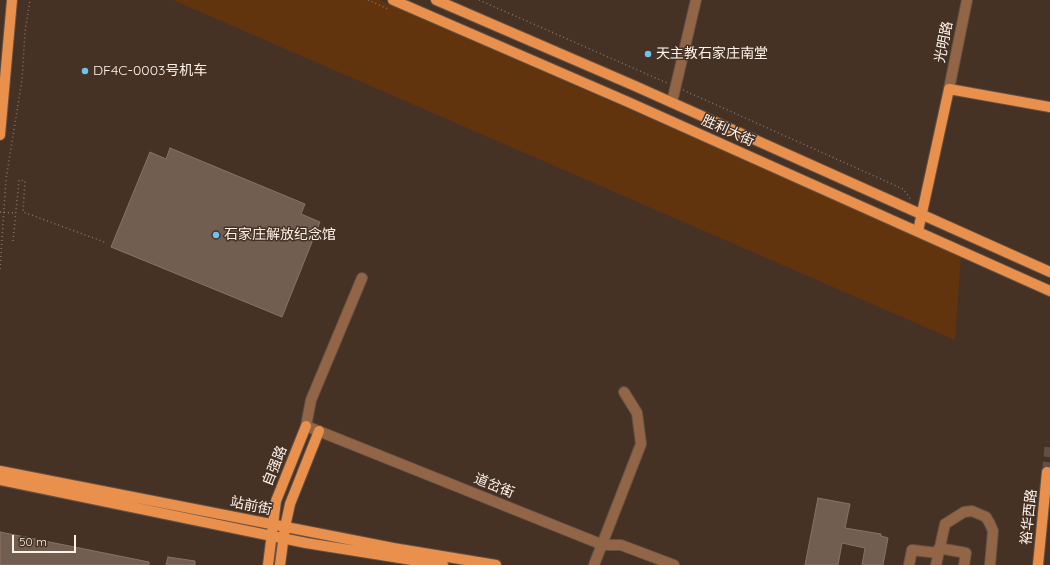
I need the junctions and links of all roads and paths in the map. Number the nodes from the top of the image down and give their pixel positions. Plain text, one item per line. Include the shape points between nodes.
1 (12, 0) edge
2 (30, 0) edge
3 (393, 0) edge
4 (436, 0) edge
5 (479, 0) edge
6 (696, 0) edge
7 (967, 0) edge
8 (675, 87) junction
9 (949, 89) junction
10 (672, 102) junction
11 (1050, 107) edge
12 (0, 135) edge
13 (912, 201) dead end
14 (0, 212) edge
15 (14, 213) junction
16 (922, 214) junction
17 (918, 231) junction
18 (13, 241) dead end
19 (107, 242) dead end
20 (0, 269) edge
21 (1050, 272) edge
22 (362, 278) dead end
23 (1050, 291) edge
24 (624, 392) dead end
25 (306, 426) junction
26 (319, 432) junction
27 (0, 471) edge
28 (1048, 472) dead end
29 (0, 480) edge
30 (273, 525) junction
31 (285, 527) junction
32 (271, 536) junction
33 (284, 539) junction
34 (603, 545) junction
35 (939, 551) junction
36 (268, 565) edge
37 (280, 565) edge
38 (443, 565) edge
39 (496, 565) edge
40 (594, 565) edge
41 (674, 565) edge
42 (909, 565) edge
43 (936, 565) edge
44 (964, 565) edge
45 (990, 565) edge
46 (1038, 565) edge

1 - 12 main road
2 - 20 path via 22,80 6,179
3 - 17 main road, 胜利大街
4 - 10 main road, 胜利大街
5 - 8 path, 胜利大街
6 - 8 street
7 - 9 street, 光明路
8 - 10 street
8 - 13 path, 胜利大街 via 903,189
9 - 11 main road
9 - 16 main road
10 - 16 main road, 胜利大街
14 - 15 path, bridge
15 - 18 path
15 - 19 path via 19,180 25,181 23,212
16 - 17 main road
16 - 21 main road, 胜利大街
17 - 23 main road, 胜利大街
22 - 25 street via 311,400
24 - 34 street via 637,413 641,444
25 - 26 street, 道岔街
25 - 30 main road, 自强路 via 276,501
26 - 31 main road, 自强路 via 290,504
26 - 34 street, 道岔街
27 - 30 main road, 站前街
28 - 46 main road, 裕华西路
29 - 32 main road, 站前街
30 - 31 main road, 站前街
30 - 32 main road, 自强路
31 - 33 main road, 自强路
31 - 39 main road, 站前街
32 - 33 main road, 站前街
32 - 36 main road, 自强路
33 - 37 main road, 自强路
33 - 38 main road, 站前街
34 - 40 street
34 - 41 street, 道岔街 via 621,545
35 - 42 street via 912,550
35 - 43 street
35 - 44 street via 966,553
35 - 45 street via 945,524 964,512 979,513 986,517 993,531

